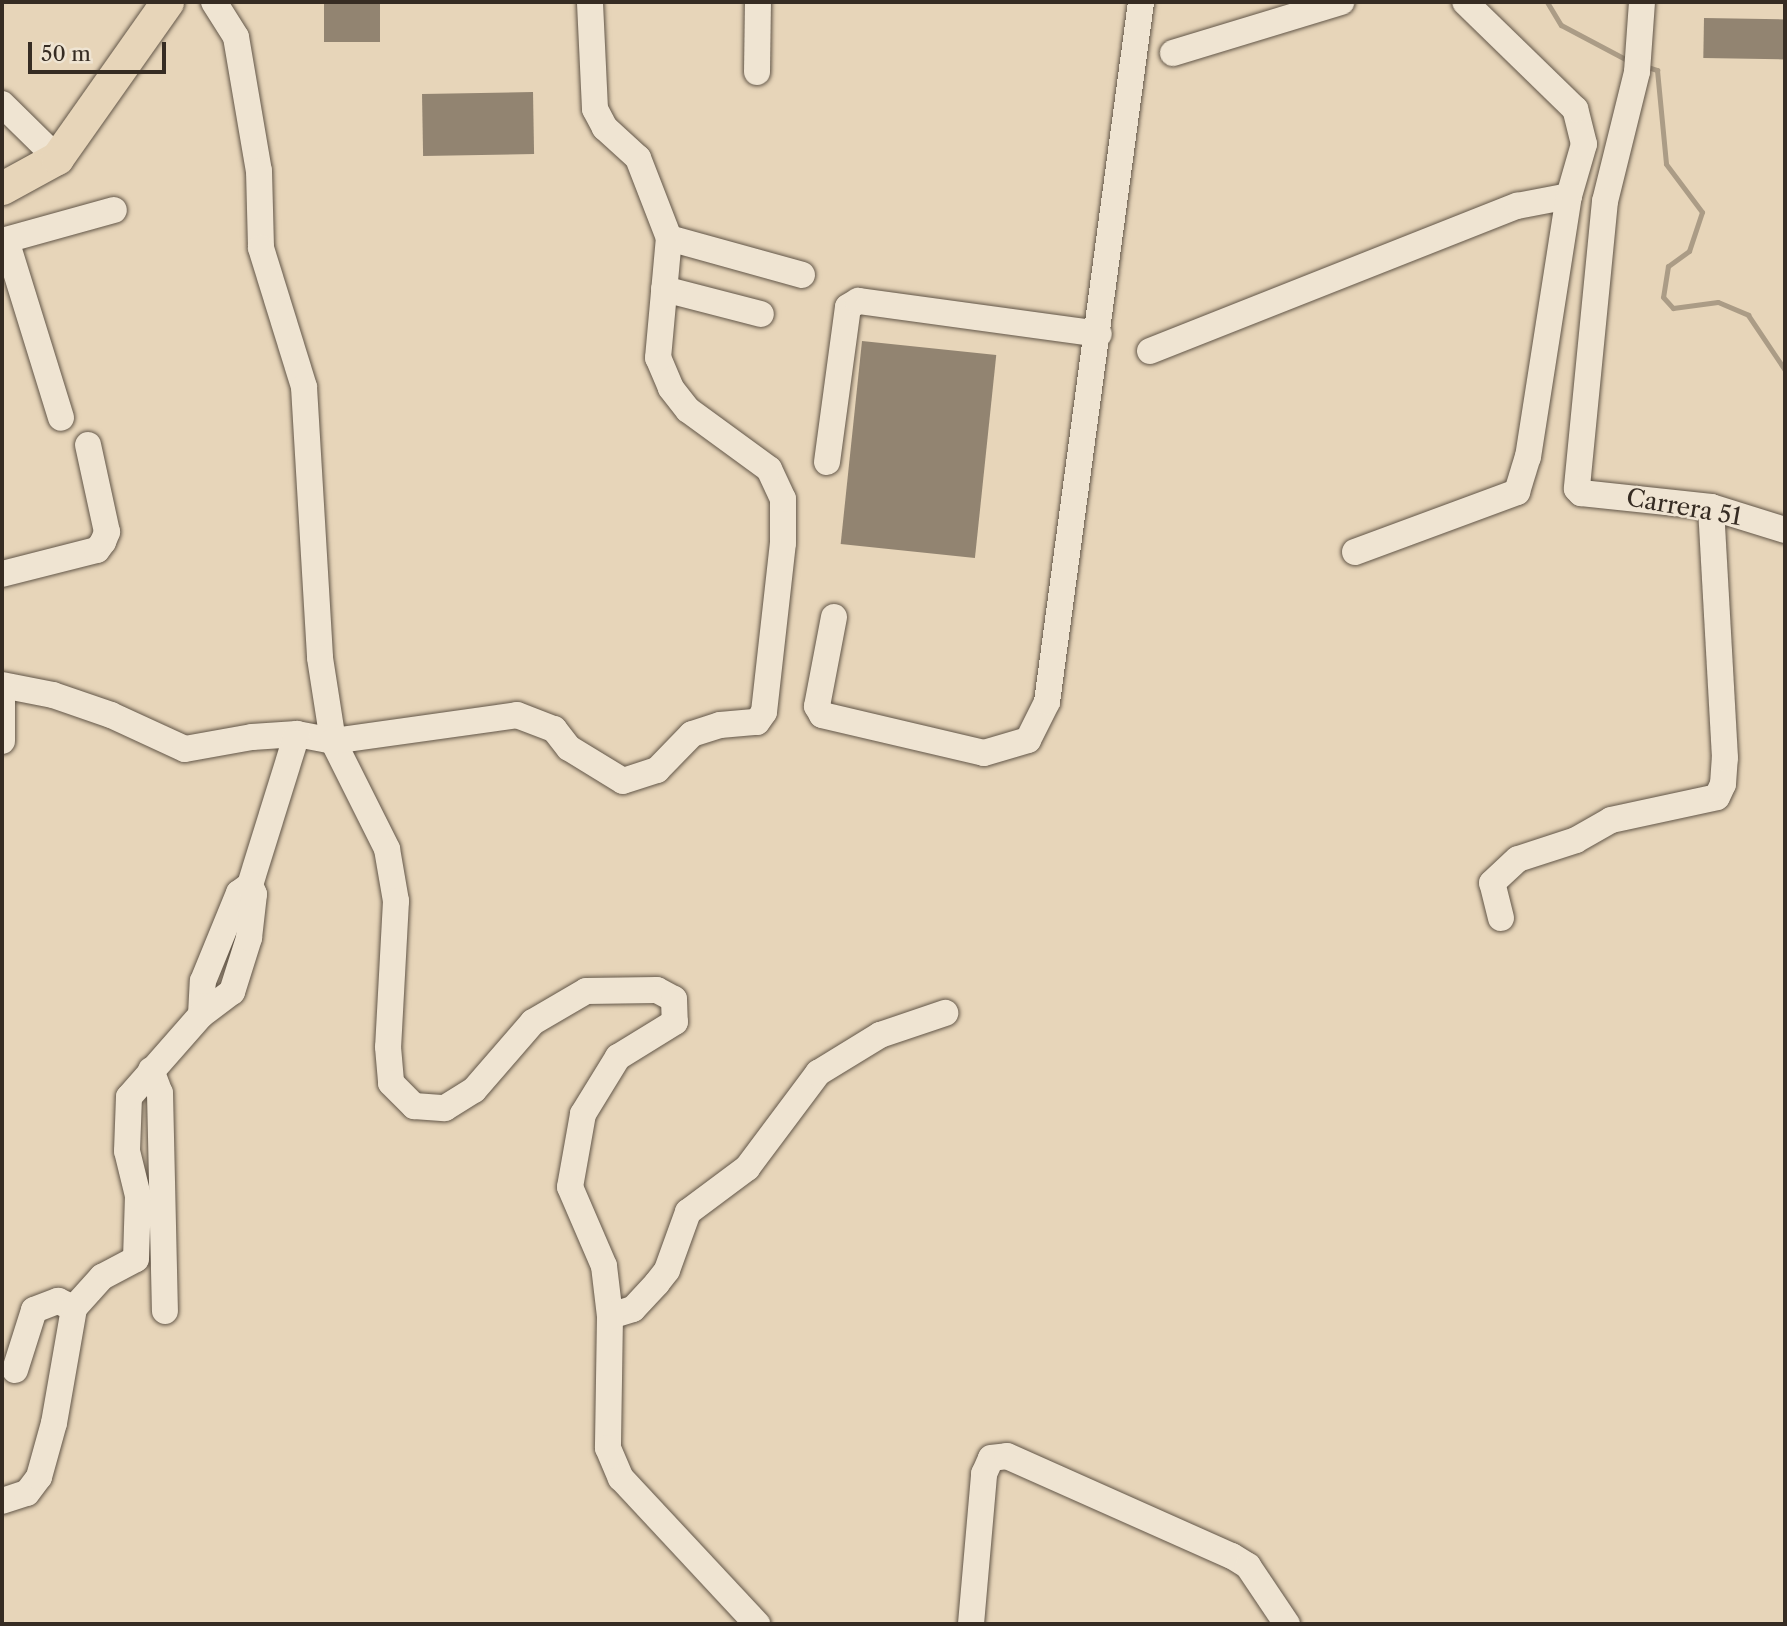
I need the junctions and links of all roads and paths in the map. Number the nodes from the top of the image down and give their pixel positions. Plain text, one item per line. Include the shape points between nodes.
1 (214, 2) edge
2 (590, 2) edge
3 (758, 2) edge
4 (1141, 2) edge
5 (1341, 2) edge
6 (1465, 2) edge
7 (1642, 2) edge
8 (161, 8) edge
9 (1173, 53) dead end
10 (757, 72) dead end
11 (2, 104) edge
12 (57, 158) junction
13 (2, 188) edge
14 (1569, 196) junction
15 (114, 210) dead end
16 (669, 238) junction
17 (4, 240) edge
18 (802, 275) dead end
19 (664, 289) junction
20 (761, 314) dead end
21 (1099, 334) junction
22 (1150, 351) dead end
23 (61, 418) dead end
24 (88, 445) dead end
25 (827, 462) dead end
26 (1711, 507) junction
27 (1785, 530) edge
28 (1355, 552) dead end
29 (2, 574) edge
30 (834, 617) dead end
31 (2, 685) edge
32 (2, 697) edge
33 (298, 734) junction
34 (2, 741) edge
35 (333, 741) junction
36 (1501, 918) dead end
37 (945, 1013) dead end
38 (151, 1070) junction
39 (74, 1308) junction
40 (165, 1311) dead end
41 (610, 1316) junction
42 (15, 1370) dead end
43 (2, 1501) edge
44 (757, 1624) edge
45 (971, 1624) edge
46 (1287, 1624) edge

1 - 35 street via 236,37 259,171 261,248 304,387 320,658
2 - 16 street via 595,108 605,128 638,158
3 - 10 street
4 - 21 street
5 - 9 street
6 - 14 street via 1576,109 1584,145
7 - 26 street, Carrera 51 via 1637,66 1605,201 1577,489
8 - 12 main road
11 - 12 street
12 - 13 main road
14 - 22 street via 1517,206
14 - 28 street via 1528,457 1517,492
15 - 17 street
16 - 18 street
16 - 19 street
17 - 23 street
19 - 20 street
19 - 35 street via 658,358 671,388 688,410 769,469 783,499 783,543 764,712 757,722 720,725 691,734 657,770 624,781 569,748 554,729 517,715
21 - 25 street via 858,301 848,307
21 - 30 street via 1047,702 1028,740 984,753 822,715 817,706
24 - 29 street via 107,532 103,542 97,550
26 - 27 street, Carrera 51
26 - 36 street via 1723,784 1717,797 1611,820 1576,840 1518,859 1492,883
31 - 33 street via 53,695 185,749
32 - 34 street
33 - 35 street
33 - 38 street via 250,885 239,893 223,925 203,981 201,1015
35 - 41 street via 387,849 396,901 388,1047 391,1083 414,1106 445,1108 474,1090 533,1022 586,991 657,990 674,999 676,1022 618,1057 583,1114 573,1158 570,1188 604,1266
37 - 41 street via 880,1035 818,1073 747,1168 688,1212 667,1270 657,1283 633,1309
38 - 39 street via 129,1097 127,1151 138,1196 139,1252 136,1259 113,1268 91,1286
38 - 40 street via 160,1094
39 - 42 street via 58,1301 34,1310
39 - 43 street via 54,1423 38,1477 27,1493
41 - 44 street via 608,1448 621,1478
45 - 46 street via 984,1474 991,1458 1007,1456 1232,1556 1248,1566

